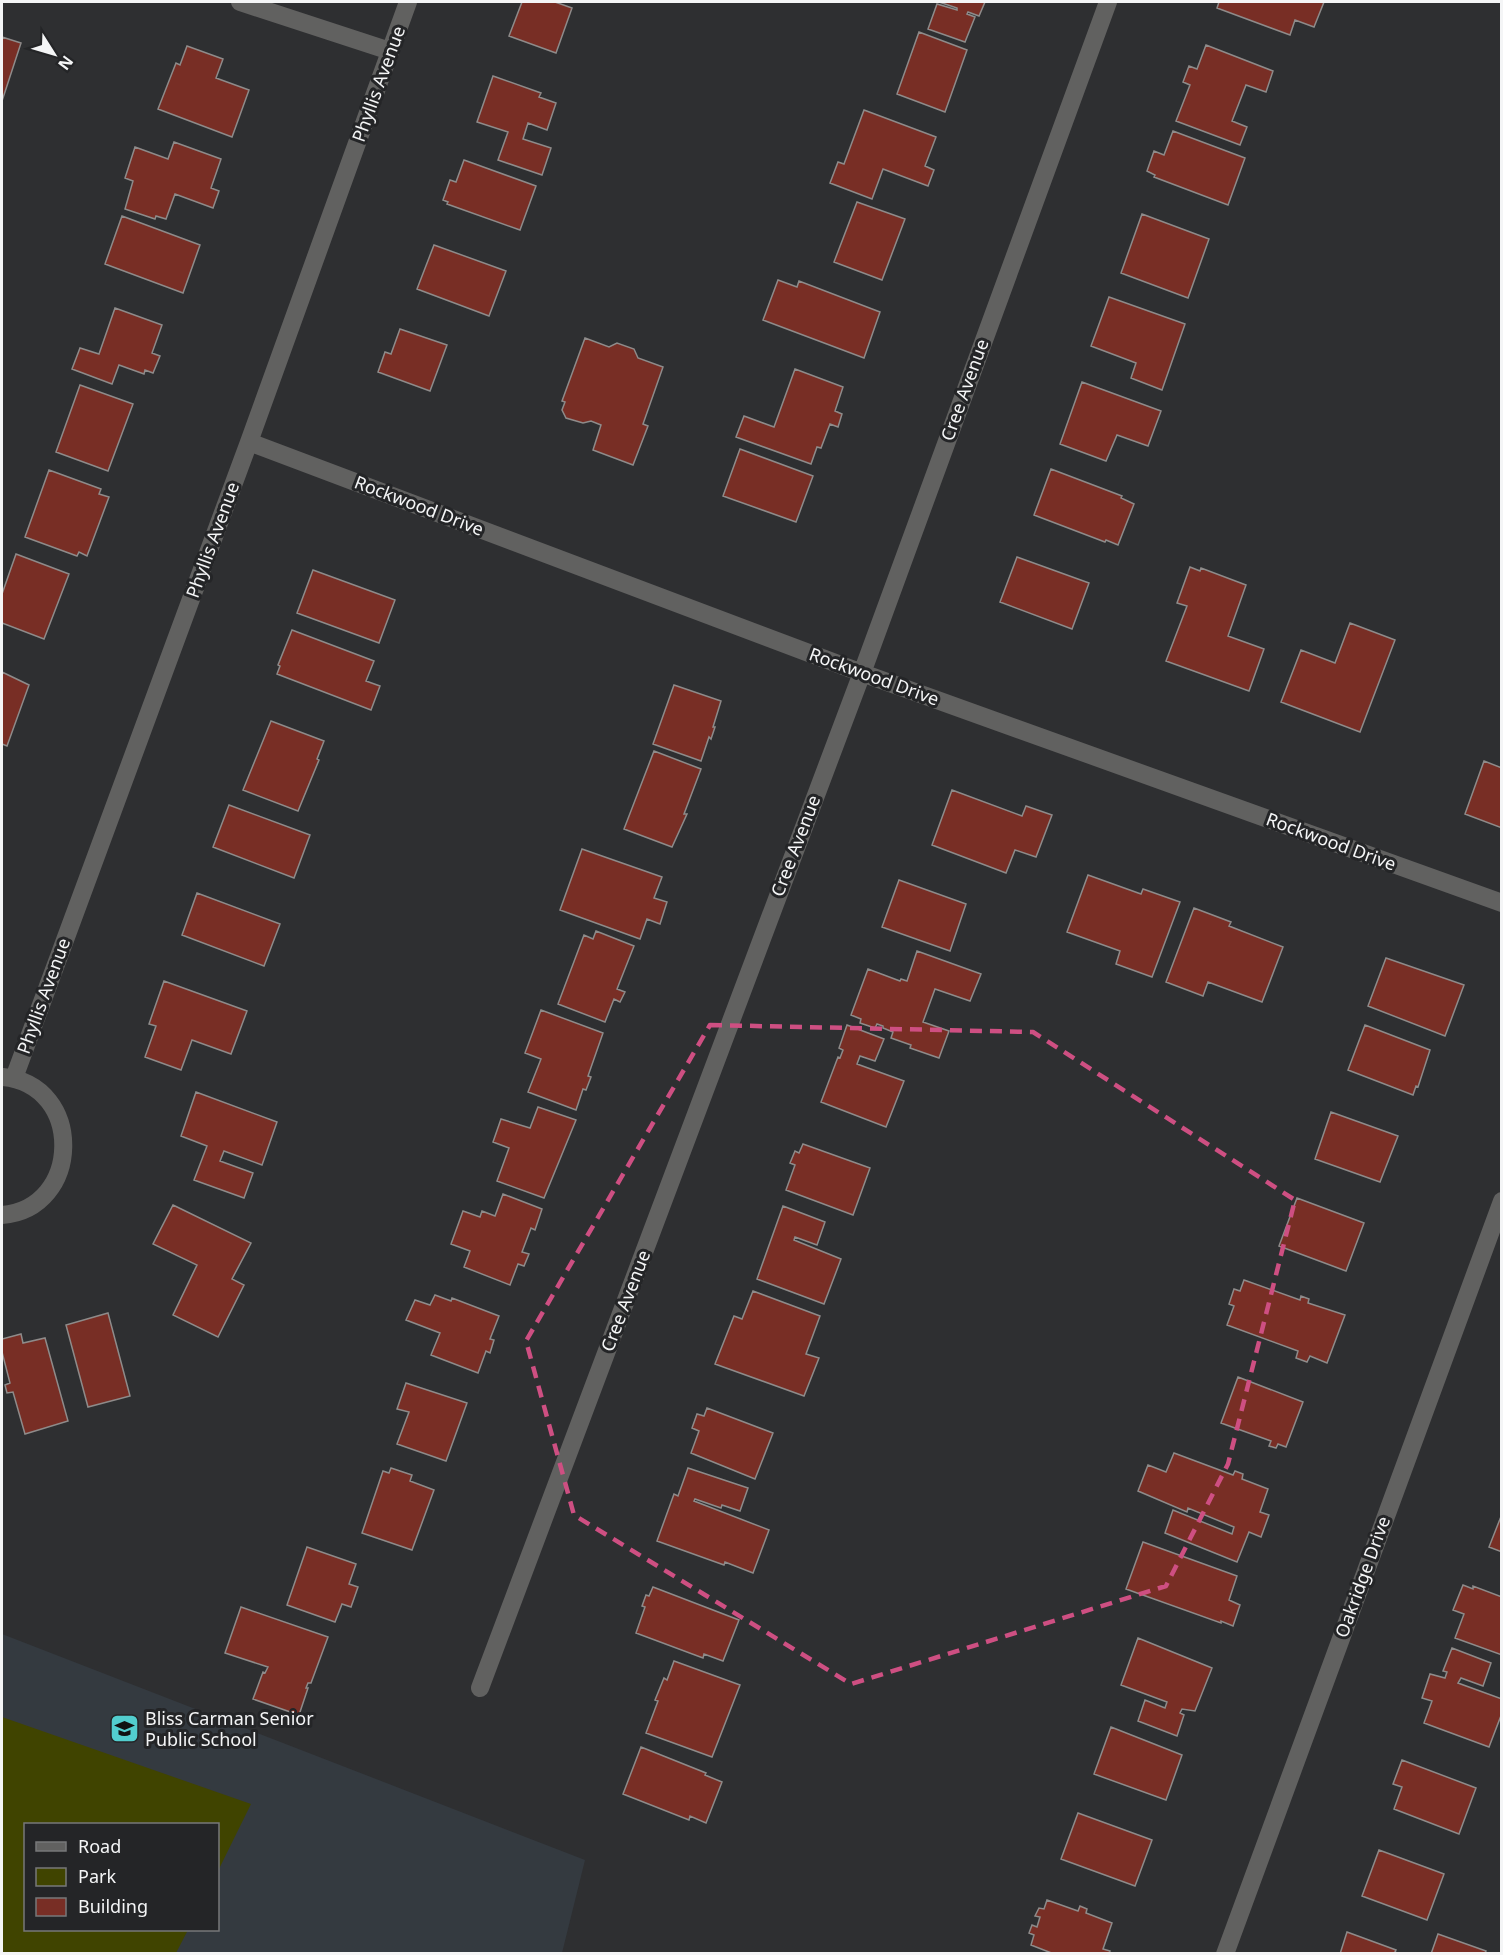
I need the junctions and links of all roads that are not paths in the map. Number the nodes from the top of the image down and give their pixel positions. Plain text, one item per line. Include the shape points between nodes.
1 (240, 2) edge
2 (408, 2) edge
3 (1108, 2) edge
4 (390, 51) junction
5 (249, 442) junction
6 (862, 673) junction
7 (1502, 903) edge
8 (8, 1078) edge
9 (1502, 1201) edge
10 (2, 1215) edge
11 (480, 1688) dead end
12 (1225, 1953) edge

1 - 4 street
2 - 4 street, Phyllis Avenue
3 - 6 street, Cree Avenue
4 - 5 street, Phyllis Avenue
5 - 6 street, Rockwood Drive
5 - 8 street, Phyllis Avenue
6 - 7 street, Rockwood Drive
6 - 11 street, Cree Avenue
8 - 10 street, Phyllis Avenue via 35,1088 51,1105 62,1125 65,1148 60,1171 48,1191 31,1206
9 - 12 street, Oakridge Drive

